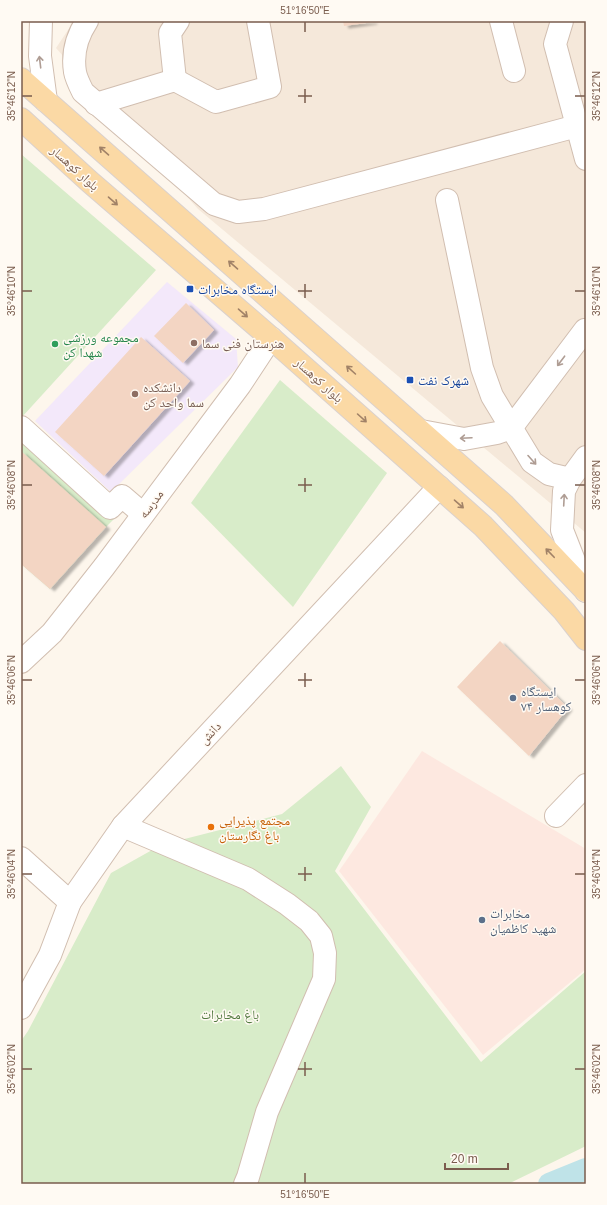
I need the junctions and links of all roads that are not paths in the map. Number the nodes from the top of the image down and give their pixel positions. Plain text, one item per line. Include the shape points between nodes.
1 (41, 21) edge
2 (87, 21) edge
3 (178, 21) edge
4 (258, 21) edge
5 (501, 21) edge
6 (545, 21) edge
7 (562, 21) edge
8 (556, 44) junction
9 (514, 71) dead end
10 (21, 79) edge
11 (175, 80) junction
12 (46, 100) junction
13 (96, 104) junction
14 (21, 119) edge
15 (577, 126) junction
16 (586, 159) edge
17 (447, 200) dead end
18 (585, 329) edge
19 (271, 338) junction
20 (586, 359) edge
21 (21, 427) edge
22 (511, 428) junction
23 (421, 431) junction
24 (586, 457) edge
25 (570, 479) junction
26 (439, 487) junction
27 (143, 514) junction
28 (586, 591) edge
29 (586, 639) edge
30 (21, 662) edge
31 (586, 785) edge
32 (556, 816) dead end
33 (123, 826) junction
34 (21, 858) edge
35 (70, 902) junction
36 (21, 1008) edge
37 (245, 1184) edge

12 -> 1 street via 40,56
2 - 13 street via 74,51 75,72 83,92
3 - 11 street via 170,33
4 - 11 street via 270,86 216,102
5 - 9 street
6 - 8 street
7 - 8 street
8 - 15 street
10 - 12 main road
11 - 13 street
23 -> 12 main road
13 - 15 street via 214,204 238,212 264,209
14 -> 19 main road, بلوار کوهسار
15 - 16 street
17 - 22 street via 482,368 492,396
18 - 20 street via 583,344
18 -> 22 street
19 -> 26 main road, بلوار کوهسار
19 - 27 street, مدرسه via 240,385
21 - 27 street via 110,508 122,496
22 -> 23 street via 464,440
22 -> 25 street via 532,462 549,474
28 -> 23 main road via 504,505
24 - 25 street
28 -> 25 street via 562,530 564,491
26 -> 29 main road, بلوار کوهسار via 483,526 564,611
26 - 33 street, دانش
27 - 30 street, مدرسه via 52,634
31 - 32 street
33 - 35 street, دانش
33 - 37 street via 248,879 310,921 321,936 325,953 324,979 267,1112
34 - 35 street
35 - 36 street, دانش via 50,955

